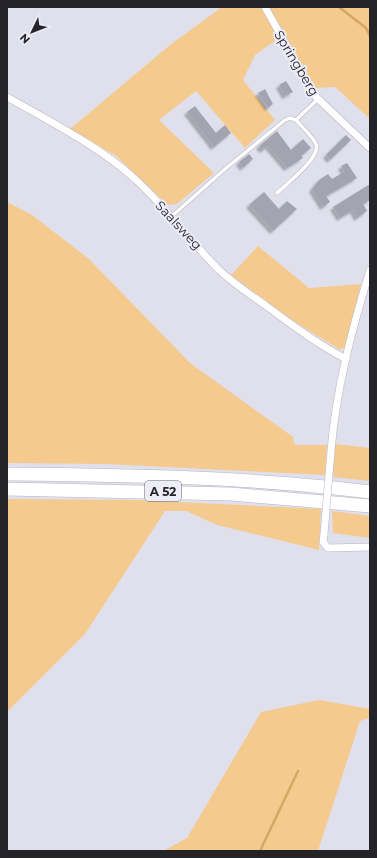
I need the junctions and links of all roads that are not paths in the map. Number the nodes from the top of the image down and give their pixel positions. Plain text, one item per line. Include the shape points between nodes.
1 (265, 7) edge
2 (7, 97) edge
3 (318, 99) junction
4 (296, 120) junction
5 (370, 148) edge
6 (277, 193) dead end
7 (172, 216) junction
8 (370, 270) edge
9 (346, 357) junction
10 (7, 474) edge
11 (7, 489) edge
12 (370, 492) edge
13 (370, 506) edge
14 (370, 547) edge

1 - 3 street, Springberg
2 - 7 street, Saalsweg via 97,149 135,179
3 - 4 lane
3 - 5 street, Springberg
4 - 6 lane via 315,144 316,153
4 - 7 lane via 285,120
7 - 9 street, Saalsweg via 219,270 233,282 287,322
8 - 9 street
9 - 14 street, bridge via 334,412 323,542 328,548
10 - 12 highway, A 52 via 232,480
11 - 13 highway, A 52 via 231,494

